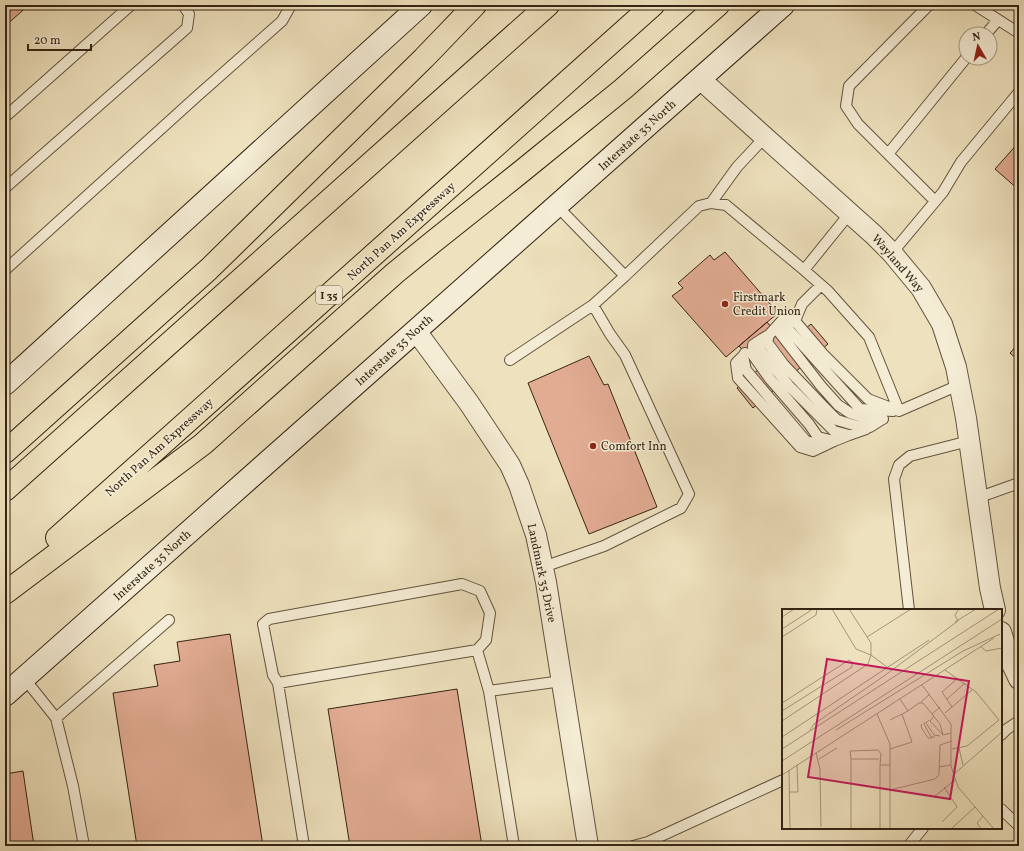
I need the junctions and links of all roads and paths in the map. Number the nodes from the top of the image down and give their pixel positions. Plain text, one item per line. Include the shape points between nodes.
1 (130, 5) edge
2 (183, 5) edge
3 (291, 5) edge
4 (421, 5) edge
5 (475, 5) edge
6 (548, 5) edge
7 (653, 5) edge
8 (718, 5) edge
9 (783, 5) edge
10 (929, 5) edge
11 (975, 5) edge
12 (998, 20) junction
13 (993, 26) edge
14 (1019, 33) edge
15 (960, 66) edge
16 (700, 79) junction
17 (1019, 92) edge
18 (5, 117) edge
19 (765, 137) junction
20 (888, 154) junction
21 (5, 188) edge
22 (935, 201) junction
23 (711, 203) junction
24 (557, 206) junction
25 (850, 213) junction
26 (892, 253) junction
27 (5, 270) edge
28 (804, 270) junction
29 (624, 276) junction
30 (821, 285) junction
31 (593, 304) junction
32 (802, 304) junction
33 (786, 316) junction
34 (416, 331) junction
35 (761, 339) junction
36 (510, 360) dead end
37 (5, 384) edge
38 (959, 385) junction
39 (899, 411) junction
40 (881, 420) junction
41 (870, 427) junction
42 (849, 435) junction
43 (834, 441) junction
44 (969, 441) junction
45 (5, 452) edge
46 (1019, 483) edge
47 (5, 490) edge
48 (977, 498) junction
49 (543, 567) junction
50 (5, 584) edge
51 (5, 593) edge
52 (909, 609) edge
53 (995, 609) edge
54 (169, 620) dead end
55 (1002, 635) edge
56 (477, 650) junction
57 (1018, 676) edge
58 (24, 678) junction
59 (562, 681) junction
60 (278, 683) junction
61 (489, 691) junction
62 (5, 696) edge
63 (56, 718) junction
64 (1019, 721) edge
65 (1002, 734) edge
66 (782, 780) edge
67 (1002, 810) edge
68 (1019, 826) edge
69 (922, 829) edge
70 (910, 844) dead end
71 (84, 846) edge
72 (304, 846) edge
73 (514, 846) edge
74 (588, 846) edge
75 (634, 846) edge

1 - 18 lane
2 - 21 lane via 189,14 187,28
3 - 27 lane via 282,21
4 - 37 main road
5 - 45 highway via 209,269
6 - 47 highway
7 - 50 highway, North Pan Am Expressway / I 35
8 - 51 highway via 623,89 395,274 203,444
9 - 16 main road, Interstate 35 North
10 - 20 lane via 849,86 846,106 858,124
11 - 12 lane
12 - 13 lane
12 - 14 lane
15 - 20 lane
16 - 19 street, Wayland Way
16 - 24 main road, Interstate 35 North
17 - 22 lane via 961,162
19 - 23 lane via 737,167
19 - 25 street, Wayland Way
20 - 22 lane
22 - 26 lane
23 - 28 lane via 726,204
23 - 29 lane via 698,206
24 - 29 lane
24 - 34 main road, Interstate 35 North
25 - 26 street, Wayland Way
25 - 28 lane
26 - 38 street, Wayland Way via 921,288 942,324
28 - 30 lane
29 - 31 lane
30 - 32 lane
30 - 39 lane via 869,337
31 - 36 lane
31 - 49 lane via 625,355 689,494 681,508 604,546
32 - 33 lane
32 - 39 lane via 795,322 823,354 868,399
33 - 35 lane
33 - 39 lane via 789,330 860,409
33 - 40 lane via 779,332 838,405 850,414
34 - 49 street, Landmark 35 Drive via 469,403 510,465 536,535
34 - 58 main road, Interstate 35 North
35 - 41 lane via 767,342 784,365 837,420
35 - 42 lane via 760,350 789,386 834,431
35 - 43 lane via 754,355 770,379 818,437
35 - 43 lane via 742,356 746,370 806,441 819,444
38 - 39 lane
38 - 44 street, Wayland Way
39 - 40 lane
40 - 41 lane
41 - 42 lane
42 - 43 lane
44 - 48 street, Wayland Way
44 - 52 lane via 910,456 899,465 894,479
46 - 48 lane
48 - 53 street, Wayland Way
49 - 59 street, Landmark 35 Drive
54 - 63 lane
55 - 57 street
56 - 60 lane
56 - 60 lane via 486,640 490,613 480,590 462,584 269,619 263,624 273,675
56 - 61 lane
58 - 62 main road, Interstate 35 North
58 - 63 lane
59 - 61 lane
59 - 74 street, Landmark 35 Drive
60 - 72 lane
61 - 73 lane
63 - 71 lane via 73,786
64 - 65 lane
66 - 75 lane via 648,842
67 - 68 lane
69 - 70 lane

